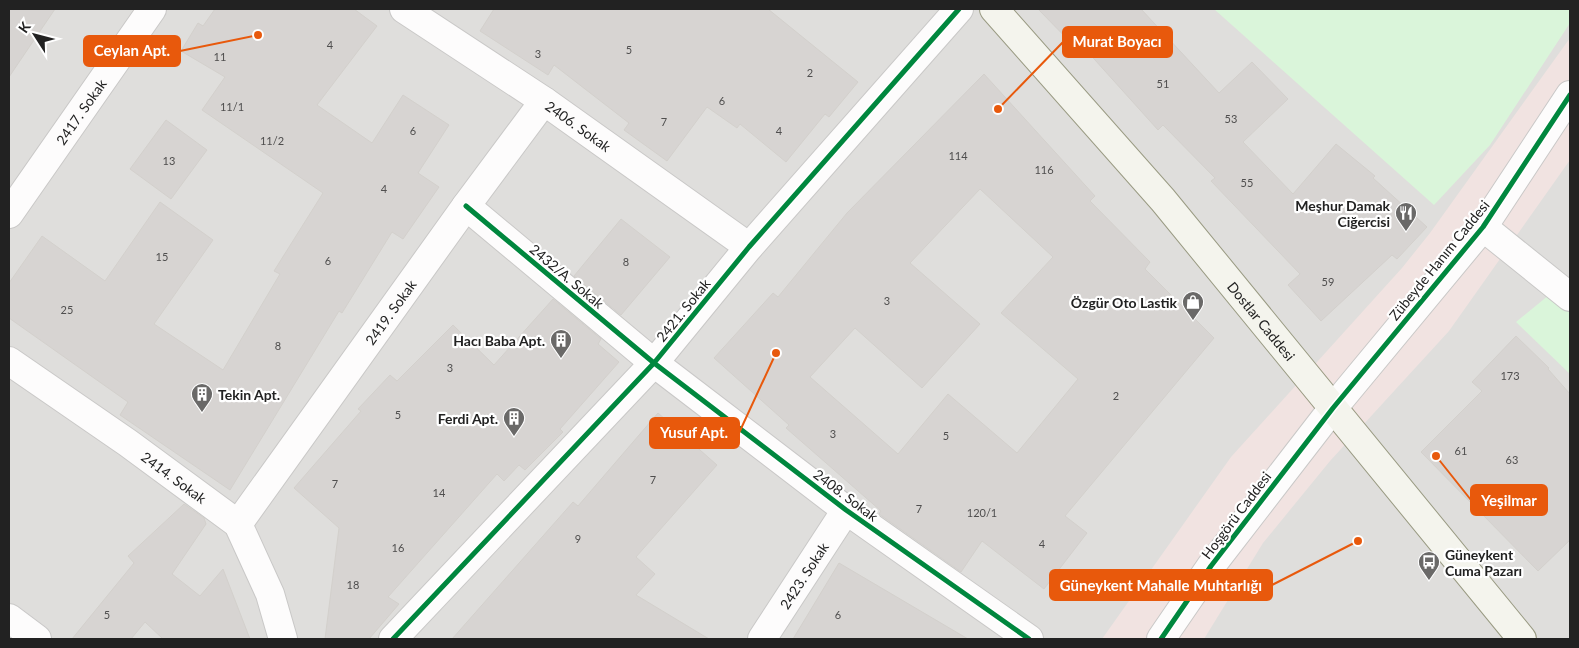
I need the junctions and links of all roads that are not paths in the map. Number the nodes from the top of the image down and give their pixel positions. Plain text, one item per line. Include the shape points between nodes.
1 (152, 9) edge
2 (404, 9) edge
3 (959, 9) edge
4 (994, 9) edge
5 (1570, 96) edge
6 (544, 101) junction
7 (466, 206) junction
8 (9, 214) edge
9 (1483, 226) junction
10 (749, 248) junction
11 (1570, 297) edge
12 (9, 361) edge
13 (654, 363) junction
14 (1333, 408) junction
15 (846, 510) junction
16 (238, 524) junction
17 (9, 618) edge
18 (37, 639) edge
19 (284, 639) edge
20 (393, 639) edge
21 (762, 639) edge
22 (1029, 639) edge
23 (1161, 639) edge
24 (1522, 639) edge

1 - 8 street, 2417. Sokak
2 - 6 street, 2406. Sokak
3 - 10 street, 2421. Sokak
4 - 14 main road, Dostlar Caddesi via 1164,200
5 - 9 street, Zübeyde Hanım Caddesi
6 - 7 street, 2419. Sokak
6 - 10 street, 2406. Sokak
7 - 13 street, 2432/A. Sokak
7 - 16 street, 2419. Sokak
9 - 11 street
9 - 14 street, Zübeyde Hanım Caddesi
10 - 13 street, 2421. Sokak
12 - 16 street, 2414. Sokak
13 - 15 street, 2408. Sokak
13 - 20 street, 2421. Sokak
14 - 23 street, Hoşgörü Caddesi via 1211,566
14 - 24 main road, Dostlar Caddesi
15 - 21 street, 2423. Sokak
15 - 22 street, 2408. Sokak
16 - 19 street, 2414. Sokak via 270,594
17 - 18 street

